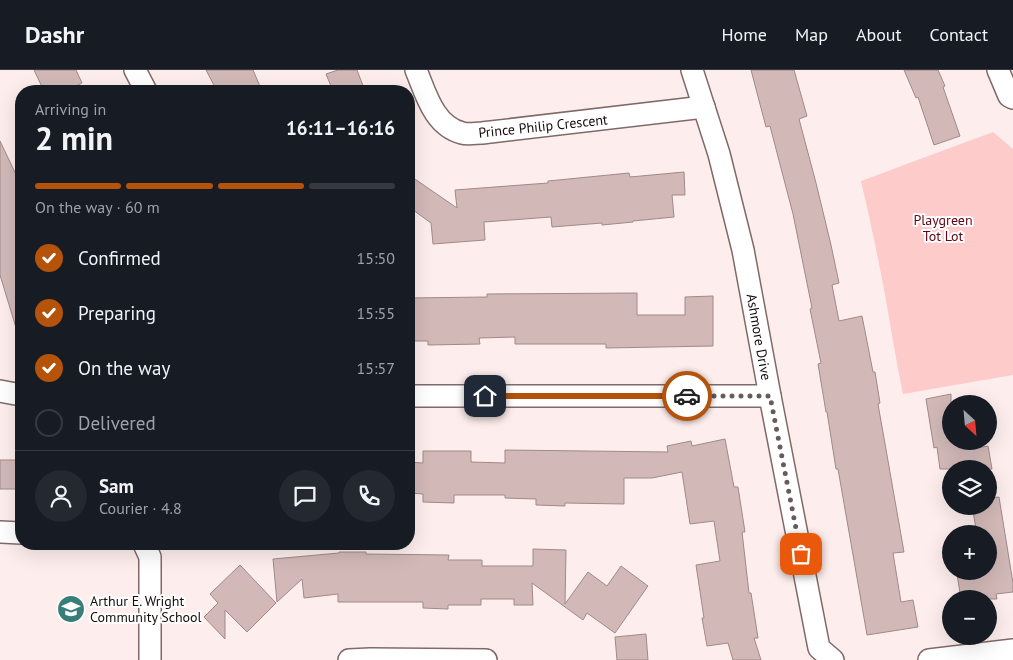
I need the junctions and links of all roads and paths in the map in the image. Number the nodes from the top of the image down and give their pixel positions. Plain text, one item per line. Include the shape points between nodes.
1 (135, 70) edge
2 (416, 70) edge
3 (692, 70) edge
4 (998, 70) edge
5 (143, 85) edge
6 (1013, 98) edge
7 (704, 108) junction
8 (0, 391) edge
9 (15, 394) edge
10 (415, 396) edge
11 (770, 396) junction
12 (0, 532) edge
13 (15, 532) edge
14 (147, 550) edge
15 (1013, 650) edge
16 (150, 660) edge
17 (349, 660) edge
18 (486, 660) edge
19 (833, 660) edge
20 (929, 660) edge

1 - 5 street
2 - 7 street, Prince Philip Crescent via 432,108 446,126 463,133
3 - 7 street, Ashmore Drive
4 - 6 street via 1009,96
7 - 11 street, Ashmore Drive via 743,250
8 - 9 street
10 - 11 street
11 - 19 street, Ashmore Drive via 820,648
12 - 13 street
14 - 16 street via 150,557
15 - 20 street
17 - 18 street

